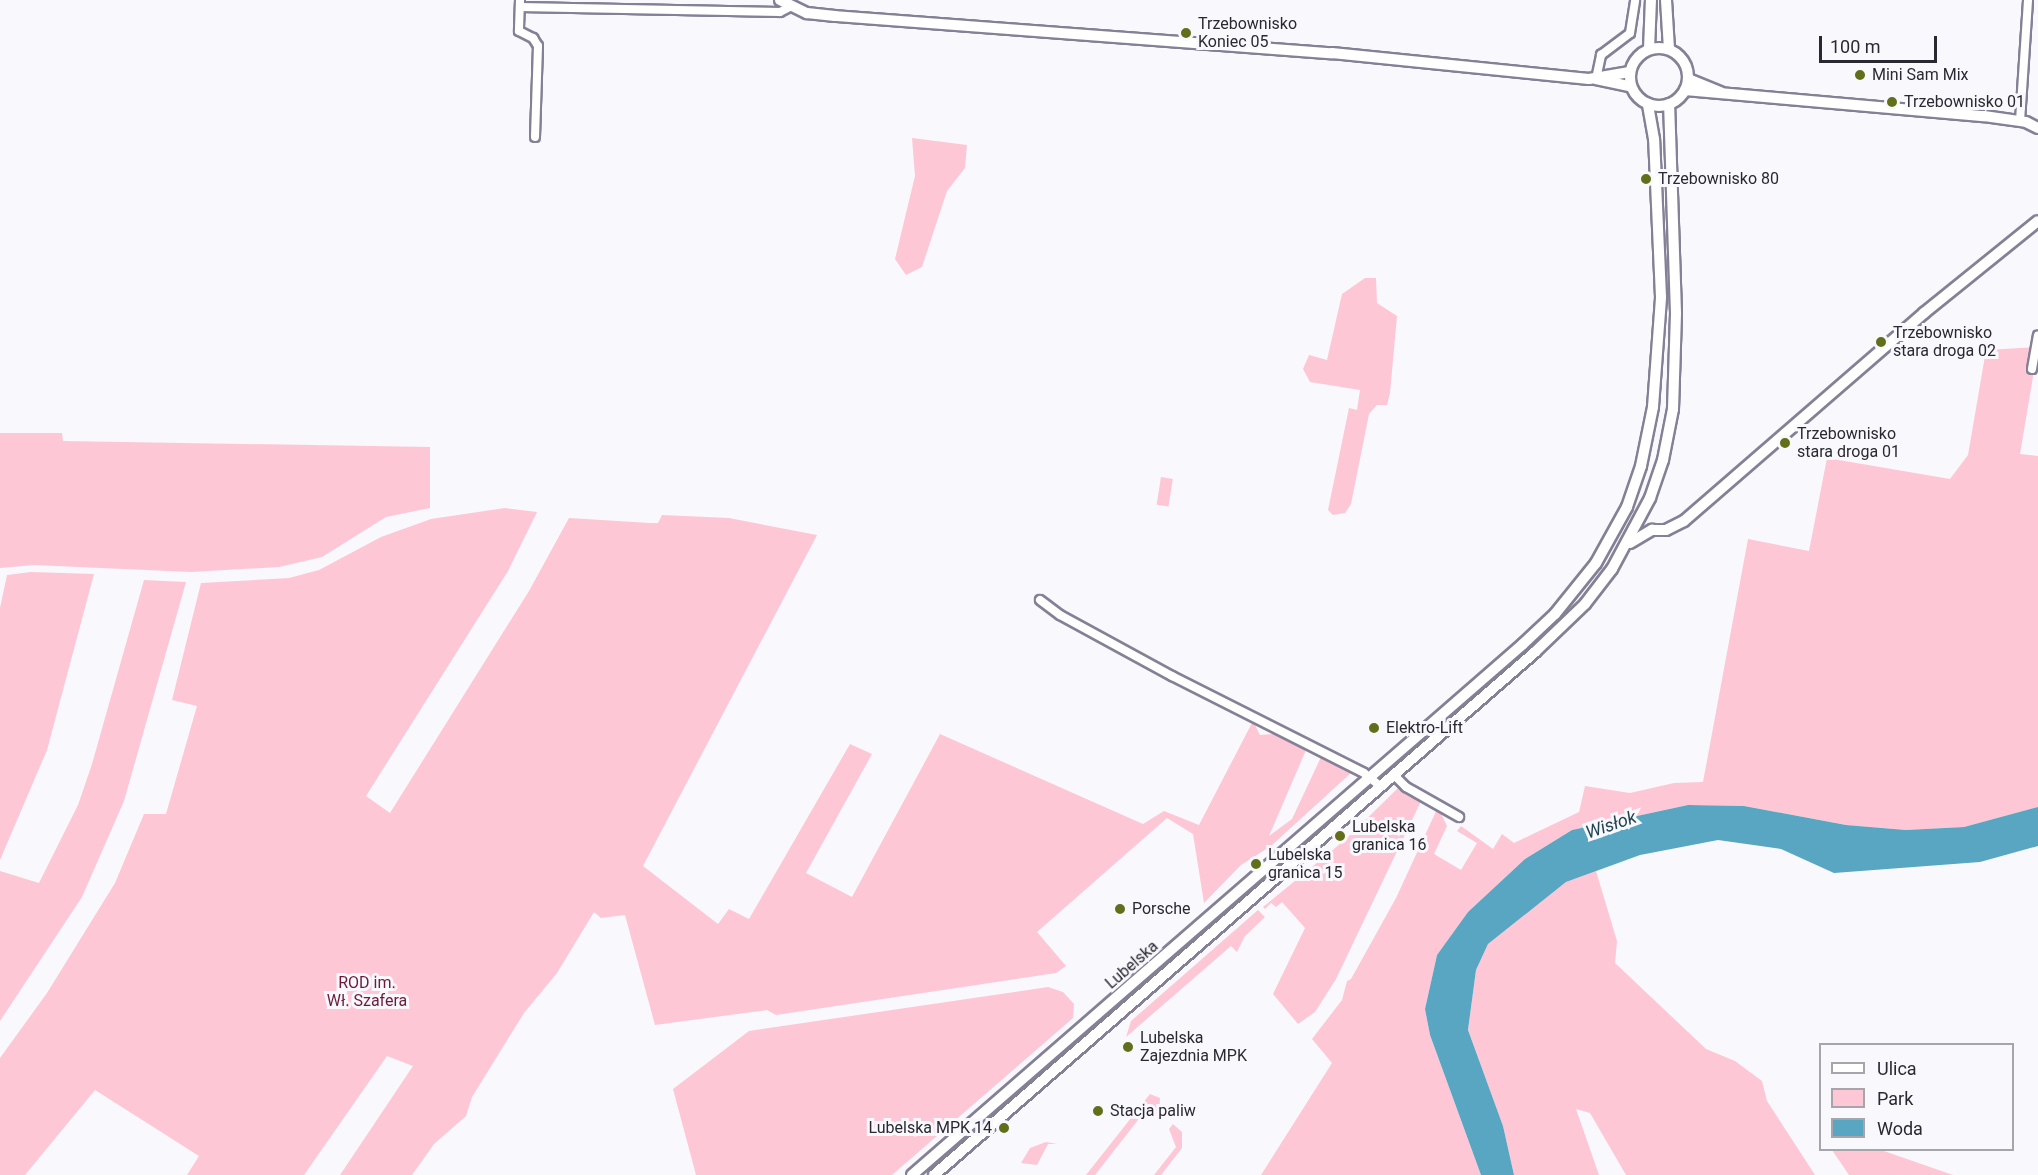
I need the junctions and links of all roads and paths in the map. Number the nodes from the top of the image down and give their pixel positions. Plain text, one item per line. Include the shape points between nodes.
1 (1635, 0) edge
2 (1651, 0) edge
3 (1666, 0) edge
4 (2028, 0) edge
5 (785, 3) edge
6 (520, 4) edge
7 (1649, 49) junction
8 (1670, 49) junction
9 (1629, 72) junction
10 (1596, 79) junction
11 (1688, 79) junction
12 (1630, 86) junction
13 (1685, 90) junction
14 (1720, 92) junction
15 (1648, 104) junction
16 (1669, 104) junction
17 (2020, 121) junction
18 (2038, 128) edge
19 (535, 137) dead end
20 (2038, 221) edge
21 (2038, 336) edge
22 (2032, 369) dead end
23 (1653, 407) junction
24 (1673, 410) junction
25 (1643, 513) junction
26 (1652, 530) junction
27 (1628, 544) junction
28 (1040, 600) dead end
29 (1370, 776) junction
30 (1388, 781) junction
31 (1459, 817) dead end
32 (912, 1175) edge
33 (934, 1175) edge

1 - 10 street via 1630,33 1601,55
2 - 7 main road
3 - 8 main road
4 - 17 street
5 - 6 street via 780,12
5 - 10 main road via 835,16 1118,35
6 - 19 street via 519,31 533,38 538,46
7 - 8 main road
7 - 9 main road via 1636,58
8 - 11 main road via 1684,61
9 - 10 main road
9 - 12 main road
10 - 12 main road
11 - 13 main road
11 - 14 main road
12 - 15 main road
13 - 14 main road
13 - 16 main road
14 - 17 main road
15 - 16 main road
15 - 23 main road, Lubelska via 1654,139 1661,297
16 - 24 main road, Lubelska via 1676,313
17 - 18 main road
20 - 26 main road via 1924,313 1684,521 1670,529
21 - 22 street
23 - 24 main road via 1661,399
23 - 29 main road, Lubelska via 1641,466 1626,507 1608,544 1581,583 1531,637
24 - 25 main road, Lubelska via 1663,460
25 - 26 main road
25 - 27 main road, Lubelska
26 - 27 main road
27 - 30 main road, Lubelska via 1566,624
28 - 29 street via 1142,659
29 - 30 street
29 - 32 main road, Lubelska
30 - 31 street
30 - 33 main road, Lubelska

